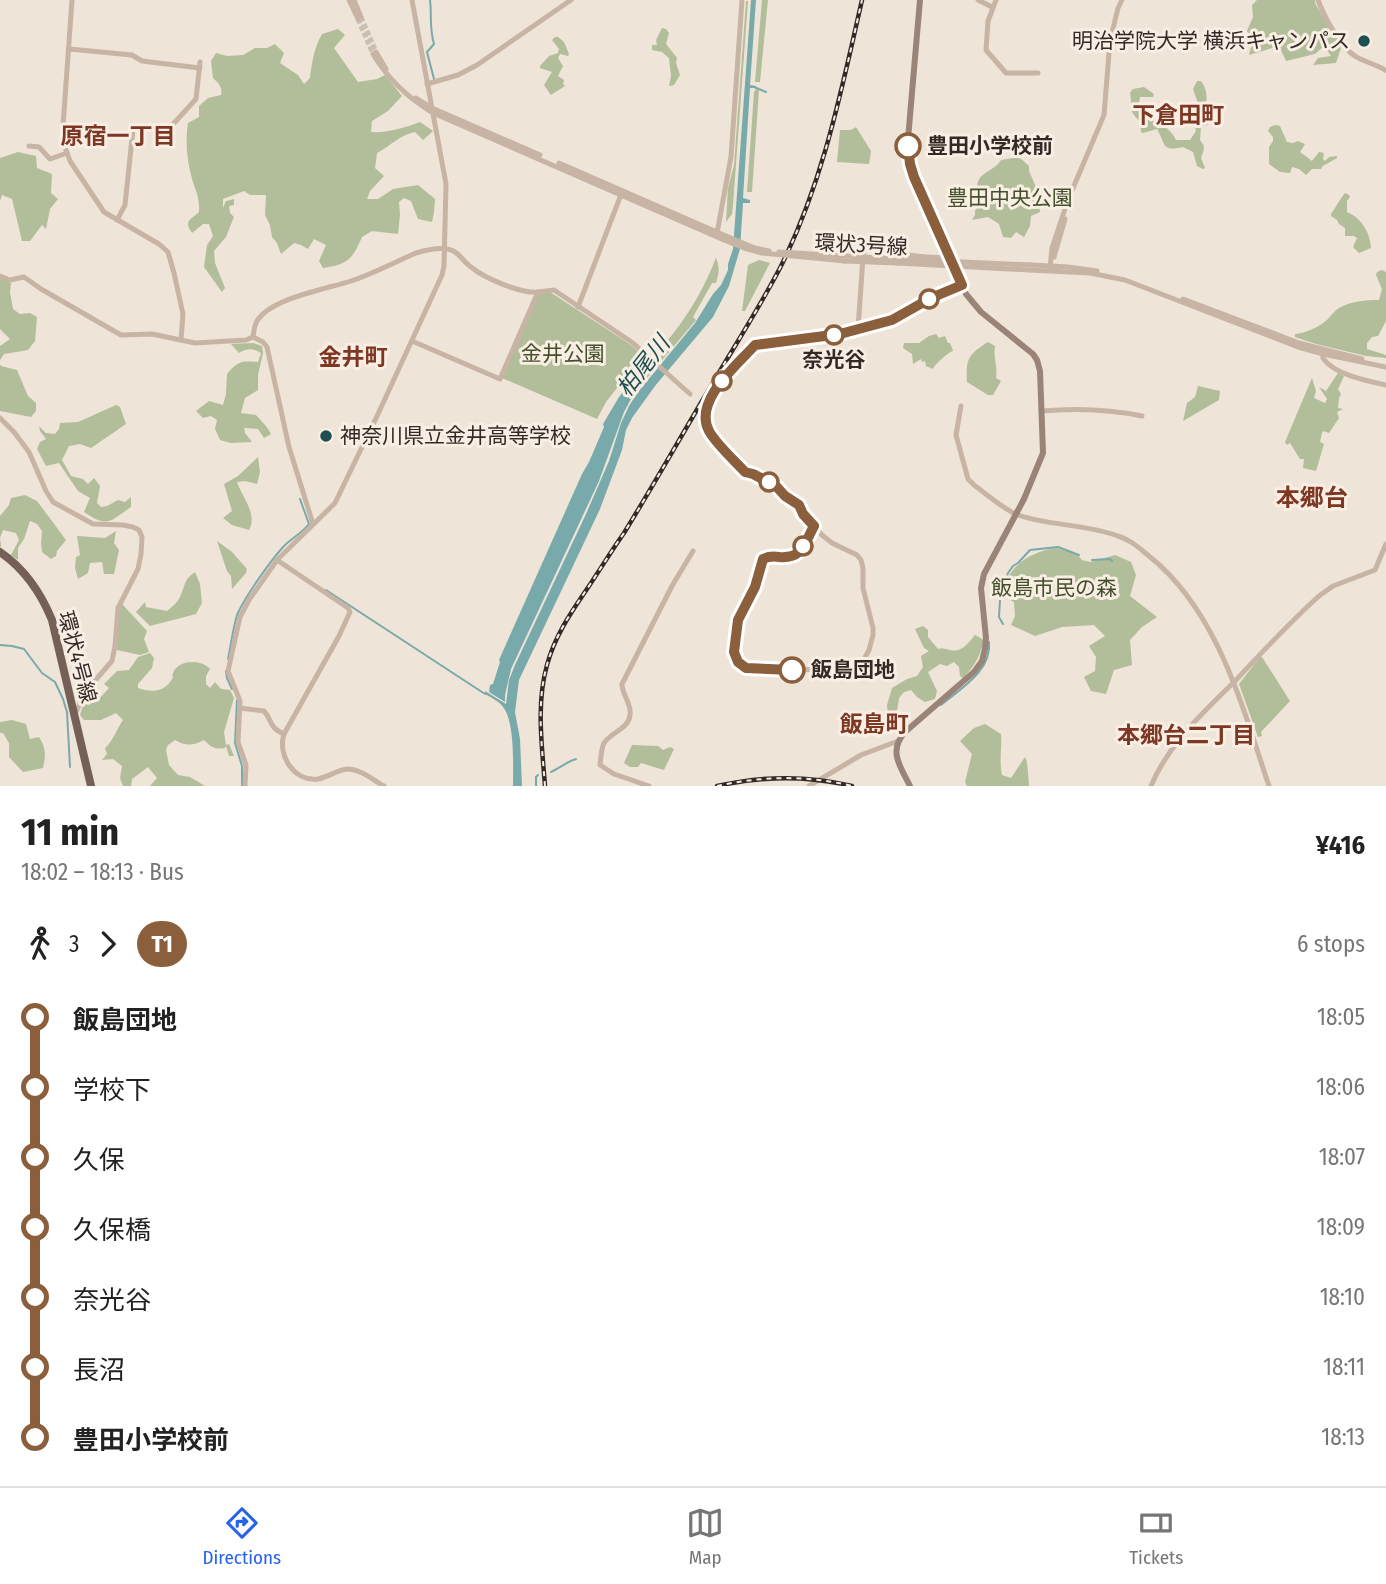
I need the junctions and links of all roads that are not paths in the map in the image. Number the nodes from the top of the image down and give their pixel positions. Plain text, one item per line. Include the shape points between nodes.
1 (72, 0) edge
2 (351, 0) edge
3 (412, 0) edge
4 (571, 0) edge
5 (742, 0) edge
6 (978, 0) edge
7 (996, 0) edge
8 (1122, 0) edge
9 (1318, 0) edge
10 (921, 2) edge
11 (992, 7) junction
12 (359, 18) tunnel mouth
13 (69, 49) junction
14 (375, 53) tunnel mouth
15 (1385, 70) edge
16 (1038, 73) dead end
17 (427, 84) junction
18 (432, 110) junction
19 (133, 129) dead end
20 (165, 132) dead end
21 (29, 146) dead end
22 (67, 153) junction
23 (622, 193) junction
24 (117, 220) junction
25 (716, 234) junction
26 (445, 249) junction
27 (949, 258) junction
28 (863, 259) junction
29 (1050, 268) junction
30 (0, 276) edge
31 (962, 285) junction
32 (538, 292) junction
33 (578, 307) junction
34 (858, 329) junction
35 (253, 337) junction
36 (181, 341) junction
37 (412, 341) junction
38 (1323, 352) junction
39 (1386, 365) edge
40 (1386, 385) edge
41 (690, 394) dead end
42 (961, 406) dead end
43 (1041, 411) junction
44 (1142, 416) dead end
45 (0, 418) edge
46 (1016, 515) junction
47 (313, 524) junction
48 (814, 526) junction
49 (1386, 544) edge
50 (693, 551) dead end
51 (0, 552) edge
52 (279, 558) junction
53 (1233, 682) junction
54 (240, 708) junction
55 (75, 715) junction
56 (284, 734) junction
57 (898, 741) junction
58 (91, 786) edge
59 (245, 786) edge
60 (384, 786) edge
61 (649, 786) edge
62 (809, 786) edge
63 (910, 786) edge
64 (1151, 786) edge
65 (1269, 786) edge

1 - 13 street
2 - 12 street
3 - 17 street
4 - 17 street via 477,65
5 - 25 street via 731,157
6 - 11 street
7 - 11 street
8 - 29 street via 1110,41 1104,115 1068,200
9 - 15 street via 1346,50
10 - 27 main road via 908,150 914,177
11 - 16 street via 986,50 1006,73
13 - 20 street via 200,65 196,99
13 - 22 street via 63,127
14 - 18 street, 環状3号線 via 399,83
17 - 18 street
18 - 23 street, 環状3号線
18 - 26 street via 446,184
19 - 24 street via 125,205
21 - 22 street via 39,147 50,159
22 - 24 street via 99,206
23 - 25 street, 環状3号線
23 - 33 street
24 - 36 street via 168,251 183,314
25 - 28 street, 環状3号線, bridge via 765,250
26 - 32 street via 483,275
26 - 35 street via 416,253 352,281 281,304 263,314
26 - 37 street via 442,275
27 - 28 street via 904,254 877,240 867,244
27 - 31 main road
28 - 29 street, 環状3号線, bridge
28 - 34 street
29 - 38 street via 1083,268 1126,277
30 - 36 street via 10,280 24,277 121,335 152,334
31 - 34 street via 895,318
31 - 43 main road via 981,312 1035,356
32 - 33 street via 554,290
32 - 37 street via 500,379
33 - 41 street via 633,343
34 - 48 street via 755,345 713,393 707,409 710,432 745,472 776,486 799,505
35 - 36 street
35 - 47 street via 267,347 289,447
37 - 47 street via 335,503
38 - 39 street
38 - 40 street via 1329,367
42 - 46 street via 956,435 968,479
43 - 44 street via 1116,411
43 - 46 main road via 1043,453
45 - 55 street via 29,452 53,502 93,524 133,527 142,537 138,569 118,608 112,661 86,691
46 - 53 street via 1101,531 1136,545 1183,590 1211,634
46 - 57 main road via 982,580 986,638 982,661
47 - 52 street
48 - 48 street via 861,561 873,628 869,650 853,669 746,668 734,652 737,625 762,560 798,555
49 - 53 street via 1375,570 1319,596
50 - 61 street via 622,684 630,719 606,741 600,765
51 - 55 main road, 環状4号線 via 30,580 46,607
52 - 54 street via 237,625 228,671
52 - 56 street via 350,612
53 - 64 street via 1178,740
53 - 65 street
54 - 56 street via 264,711 272,726
54 - 59 street via 238,742 246,765
55 - 58 main road, 環状4号線
56 - 60 street via 284,758 301,776 319,779 350,769
57 - 62 street via 861,755
57 - 63 main road via 897,755

